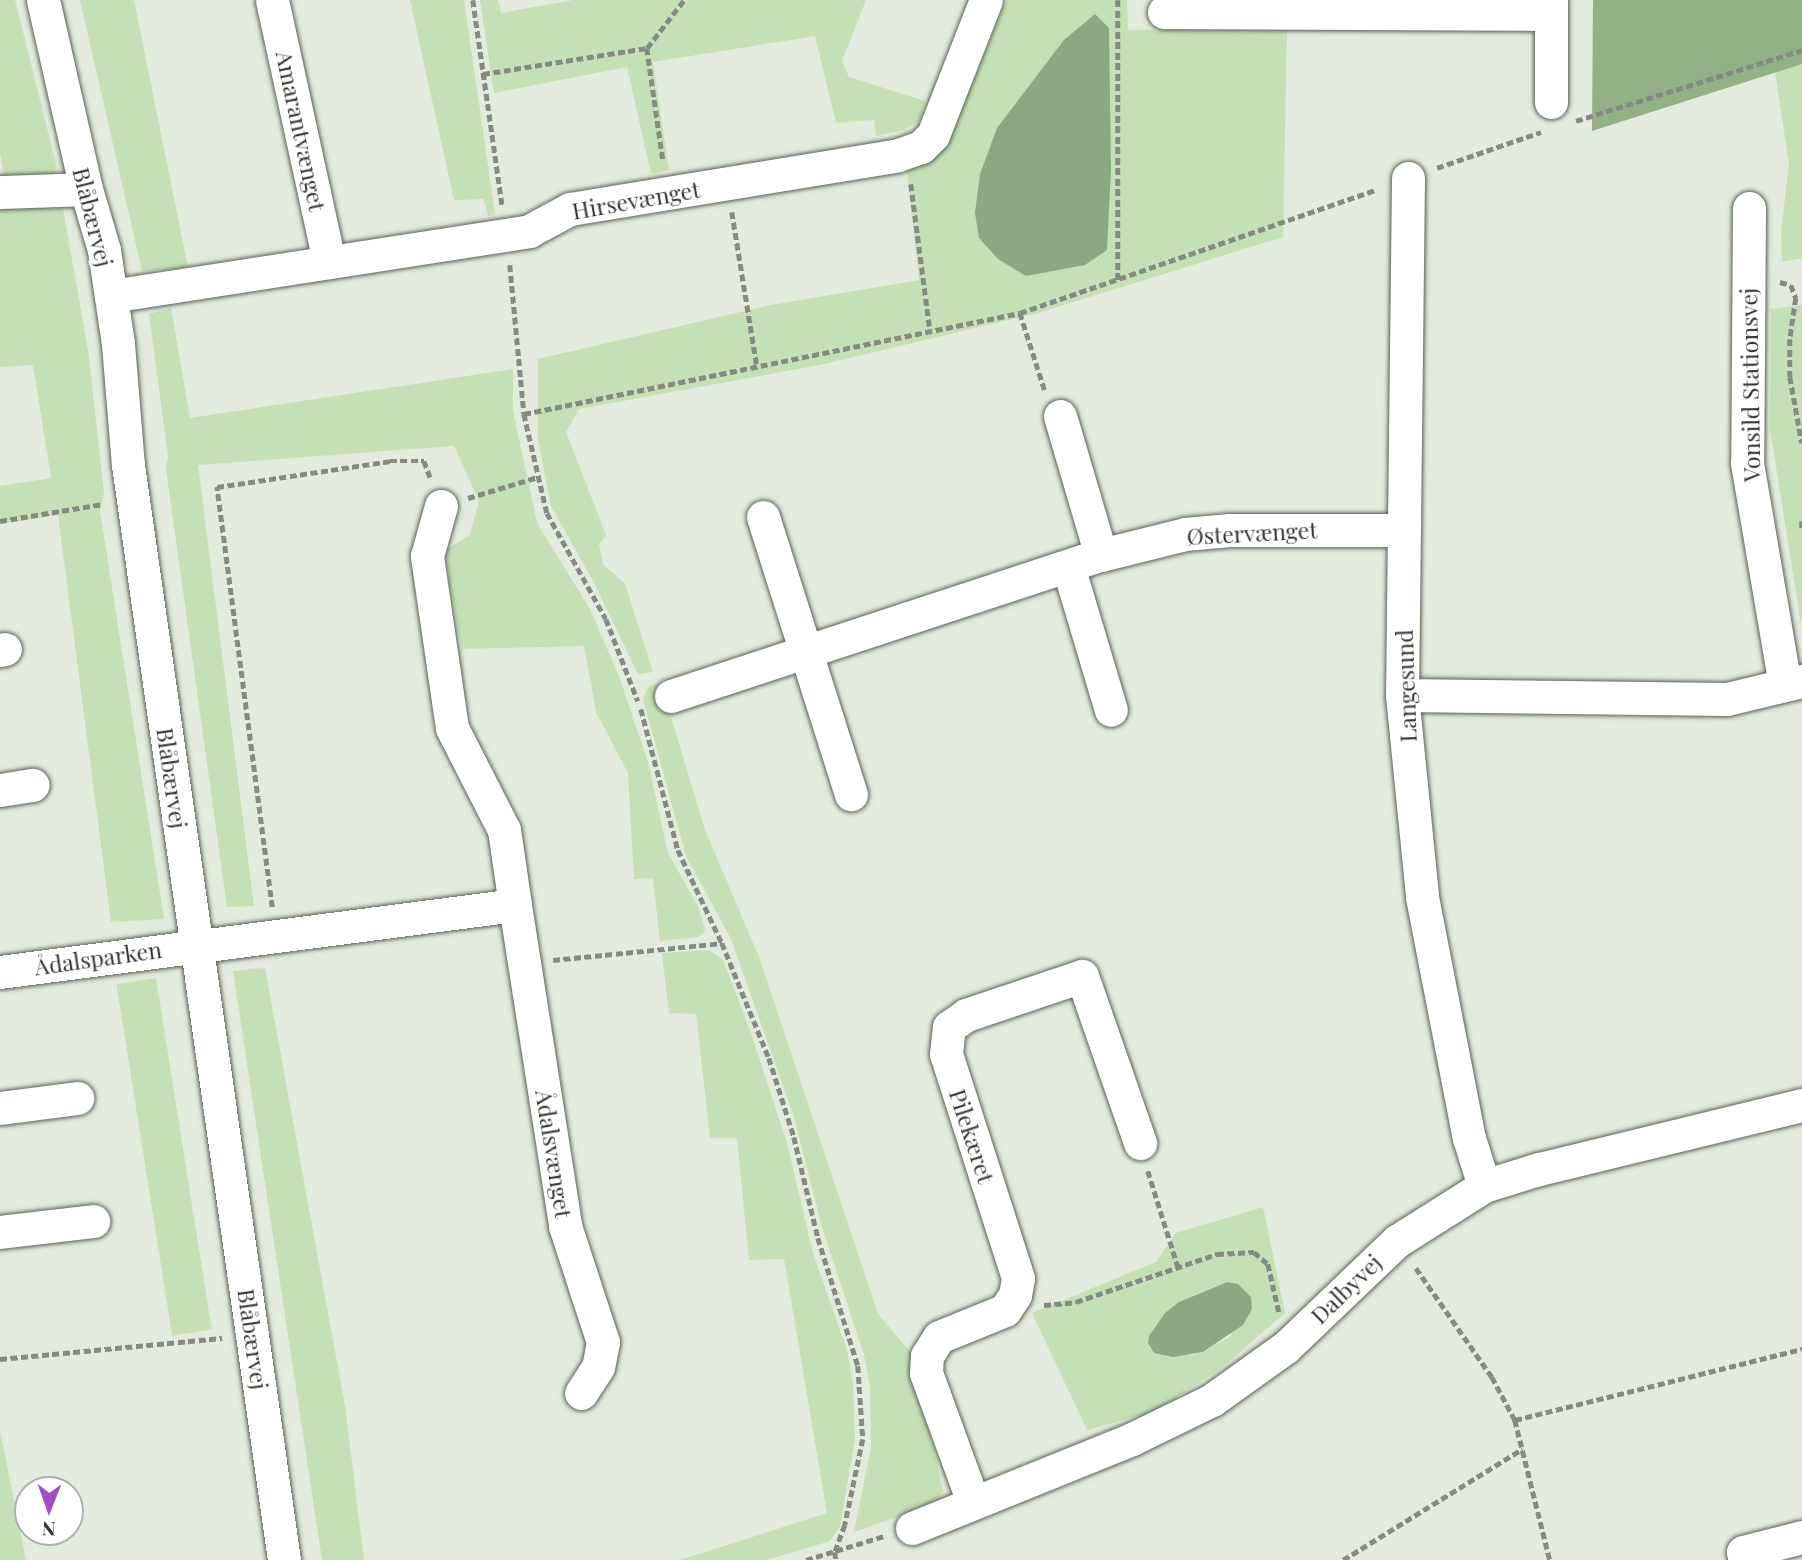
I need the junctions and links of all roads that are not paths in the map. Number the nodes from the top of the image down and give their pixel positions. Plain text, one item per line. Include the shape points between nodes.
1 (43, 0) edge
2 (272, 0) edge
3 (986, 0) edge
4 (1551, 7) edge
5 (1164, 12) dead end
6 (1551, 102) dead end
7 (1408, 178) dead end
8 (86, 189) junction
9 (0, 192) edge
10 (1749, 208) dead end
11 (329, 262) junction
12 (111, 296) junction
13 (1060, 416) road end
14 (441, 506) road end
15 (763, 517) dead end
16 (1405, 530) junction
17 (1101, 555) junction
18 (1068, 566) junction
19 (806, 652) junction
20 (1794, 683) edge
21 (1402, 695) junction
22 (671, 696) dead end
23 (1111, 710) dead end
24 (33, 785) dead end
25 (0, 790) edge
26 (850, 794) dead end
27 (515, 905) junction
28 (196, 945) junction
29 (0, 972) edge
30 (77, 1098) dead end
31 (1802, 1105) edge
32 (0, 1108) edge
33 (1139, 1143) road end
34 (1484, 1186) junction
35 (93, 1221) dead end
36 (0, 1232) edge
37 (581, 1393) dead end
38 (972, 1502) junction
39 (912, 1528) road end
40 (1802, 1537) edge
41 (284, 1560) edge
42 (1745, 1560) edge

1 - 8 street, Blåbærvej
2 - 11 street, Amarantvænget
3 - 11 street, Hirsevænget via 933,135 921,147 570,209 529,231
4 - 5 street
4 - 6 street
7 - 16 street, Langesund
8 - 9 street
8 - 12 street, Blåbærvej via 104,250
10 - 20 street, Vonsild Stationsvej via 1747,463
11 - 12 street, Hirsevænget
12 - 28 street, Blåbærvej via 133,500
13 - 17 street
14 - 27 street, Ådalsvænget via 427,556 452,728 504,831
15 - 19 street
16 - 17 street, Østervænget via 1230,530 1185,534
16 - 21 street, Langesund
17 - 18 street, Østervænget
18 - 19 street, Østervænget
18 - 23 street
19 - 22 street, Østervænget
19 - 26 street
20 - 21 street, Vonsild Stationsvej via 1727,699
21 - 34 street, Langesund via 1422,897 1469,1138
24 - 25 street
27 - 28 street
27 - 37 street, Ådalsvænget via 565,1226 603,1342 598,1367
28 - 29 street, Ådalsparken
28 - 41 street, Blåbærvej
30 - 32 street
31 - 34 street, Dalbyvej
33 - 38 street, Pilekæret via 1083,976 966,1015 949,1027 946,1054 1018,1278 1015,1296 1005,1310 939,1337 927,1356 926,1373
34 - 38 street, Dalbyvej via 1397,1241 1286,1347 1212,1400 1132,1439
35 - 36 street
38 - 39 street, Dalbyvej
40 - 42 street via 1743,1552

